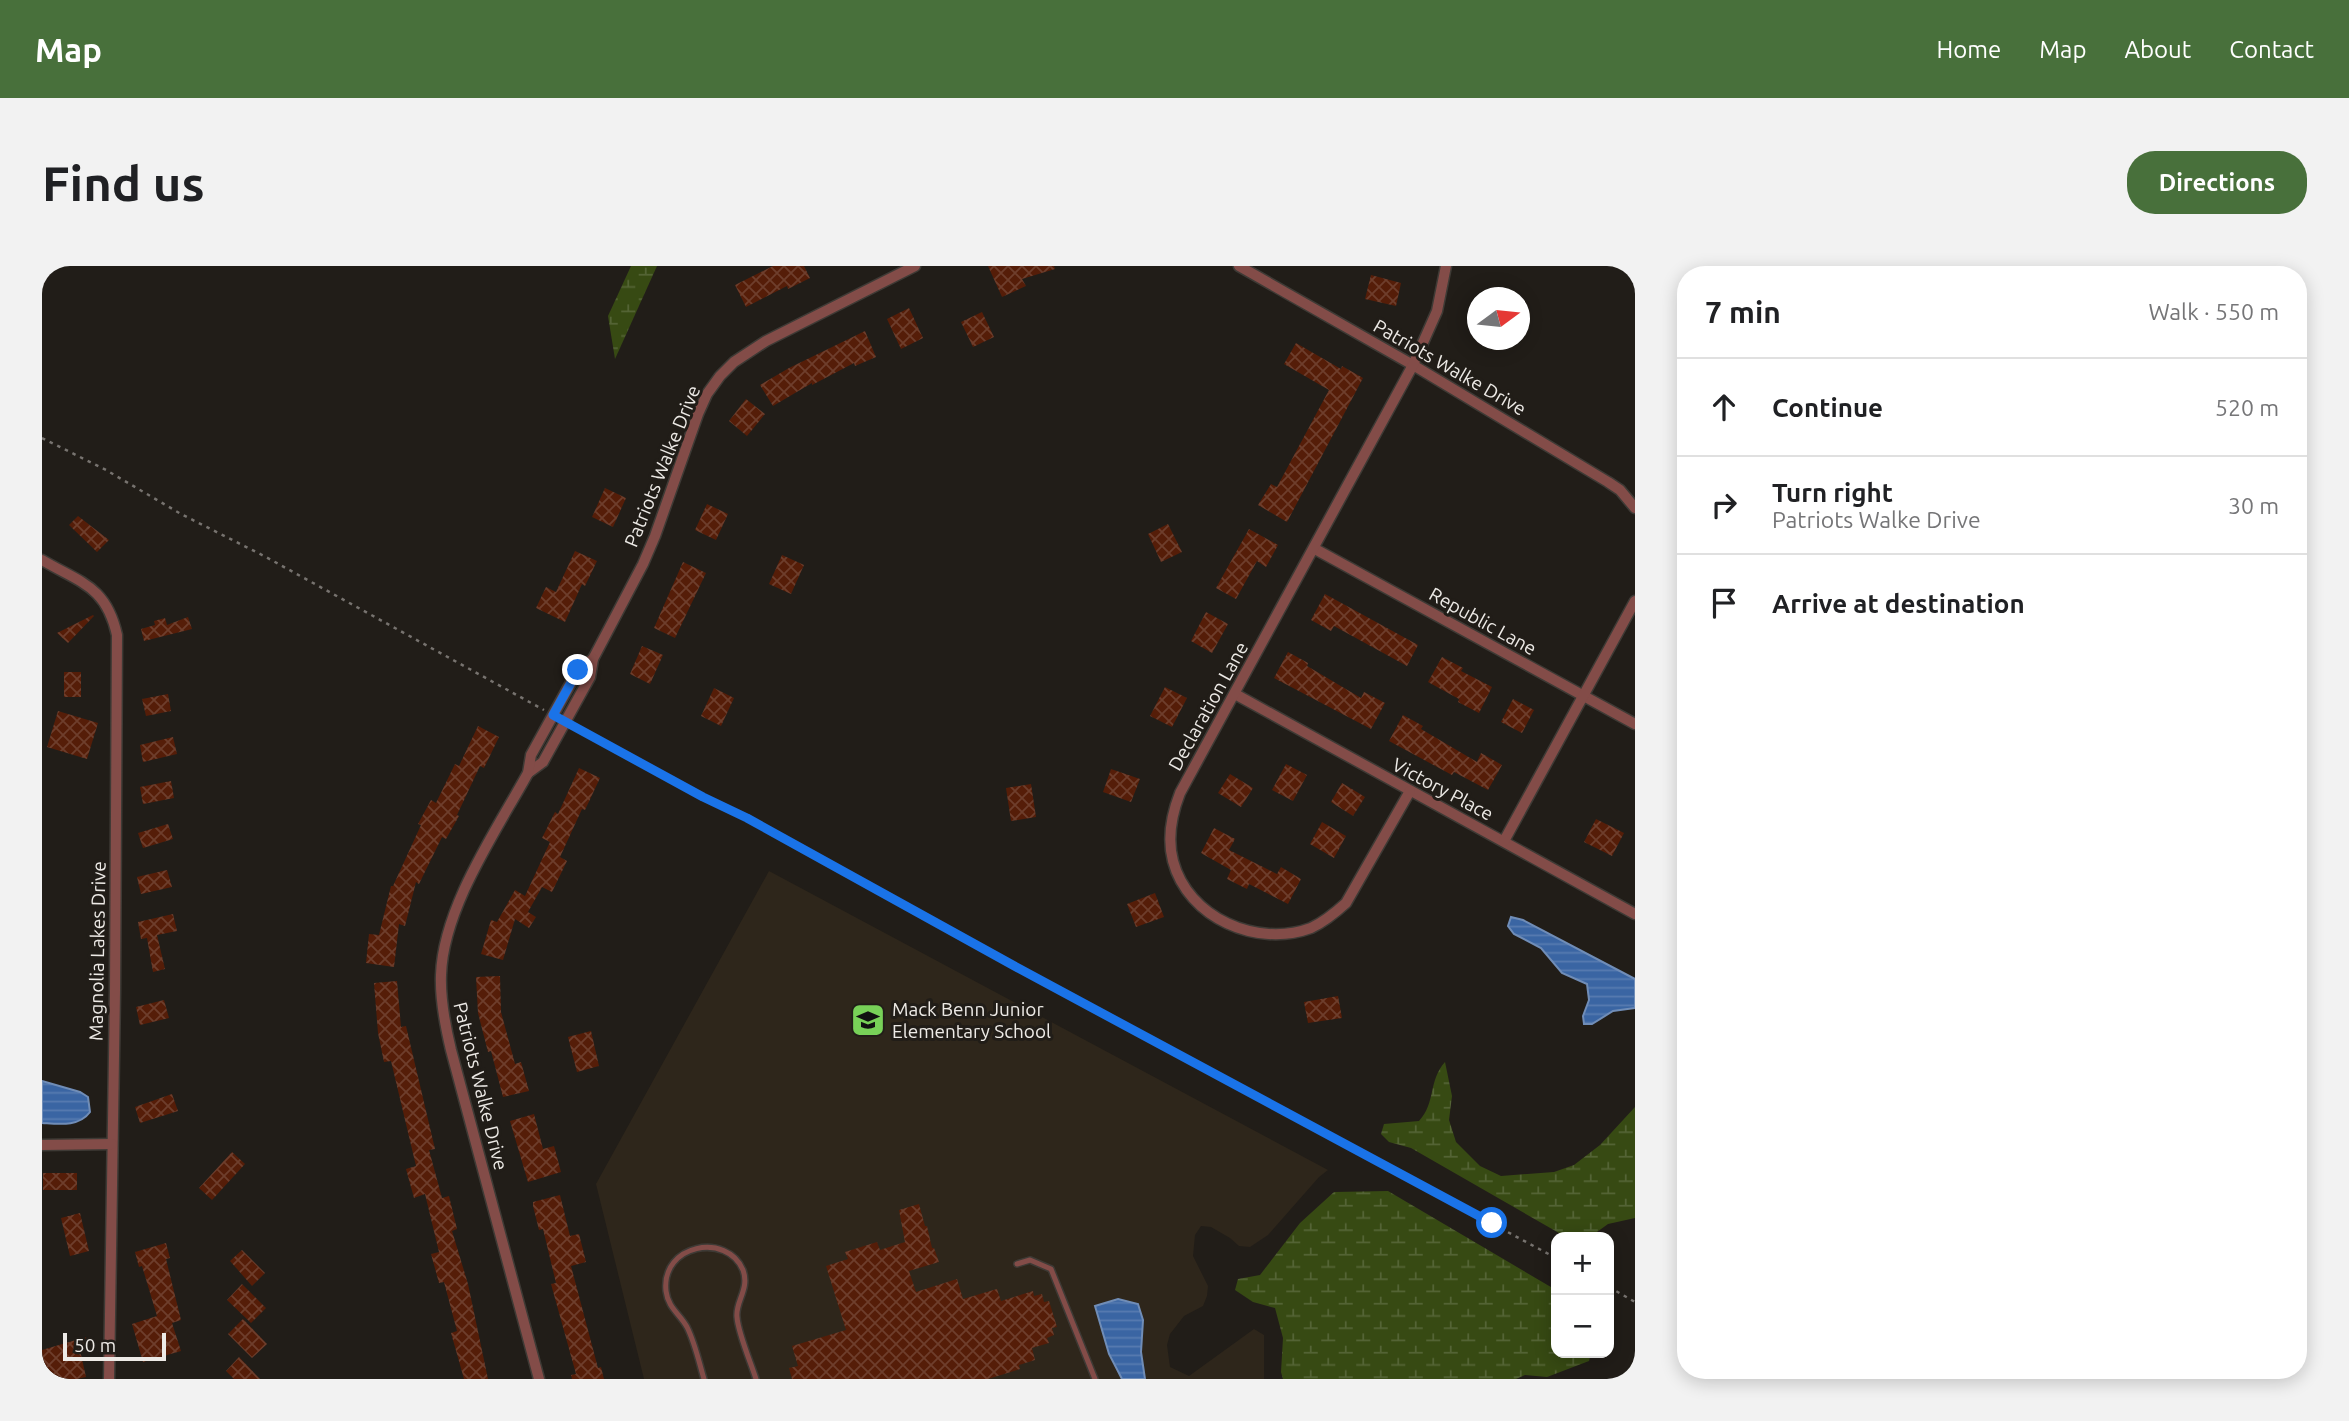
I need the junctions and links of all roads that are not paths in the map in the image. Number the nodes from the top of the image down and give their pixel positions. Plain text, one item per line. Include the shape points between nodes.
1 (915, 266) edge
2 (1239, 266) edge
3 (1446, 266) edge
4 (1413, 365) junction
5 (1635, 508) edge
6 (1315, 549) junction
7 (42, 560) edge
8 (1635, 601) edge
9 (593, 659) junction
10 (1235, 694) junction
11 (1583, 696) junction
12 (1635, 724) edge
13 (528, 773) junction
14 (1410, 791) junction
15 (1504, 841) junction
16 (1635, 914) edge
17 (112, 1144) junction
18 (42, 1145) edge
19 (1017, 1264) dead end
20 (109, 1379) edge
21 (539, 1379) edge
22 (704, 1379) edge
23 (756, 1379) edge
24 (1096, 1379) edge

1 - 9 street, Patriots Walke Drive via 749,351 720,376 698,414 643,564
2 - 4 street, Patriots Walke Drive
3 - 4 street, Declaration Lane via 1437,311
4 - 5 street, Patriots Walke Drive via 1608,482
4 - 6 street, Declaration Lane
6 - 10 street, Declaration Lane
6 - 11 street, Republic Lane
7 - 17 street, Magnolia Lakes Drive via 102,598 117,635
8 - 11 street
9 - 13 street, Patriots Walke Drive via 590,677 566,721 542,762
9 - 13 street, Patriots Walke Drive via 578,670 531,755
10 - 14 street, Victory Place
10 - 14 street, Declaration Lane via 1180,793 1170,828 1173,862 1181,881 1191,896 1222,920 1240,929 1274,935 1313,927 1331,917 1360,882
11 - 12 street, Republic Lane
11 - 15 street
13 - 21 street, Patriots Walke Drive via 455,911 441,975 449,1041
14 - 15 street, Victory Place
15 - 16 street, Victory Place
17 - 18 street
17 - 20 street, Magnolia Lakes Drive
19 - 24 lane via 1030,1260 1051,1269
22 - 23 lane via 686,1325 670,1308 666,1291 673,1262 688,1250 706,1247 720,1249 742,1269 745,1282 736,1316

